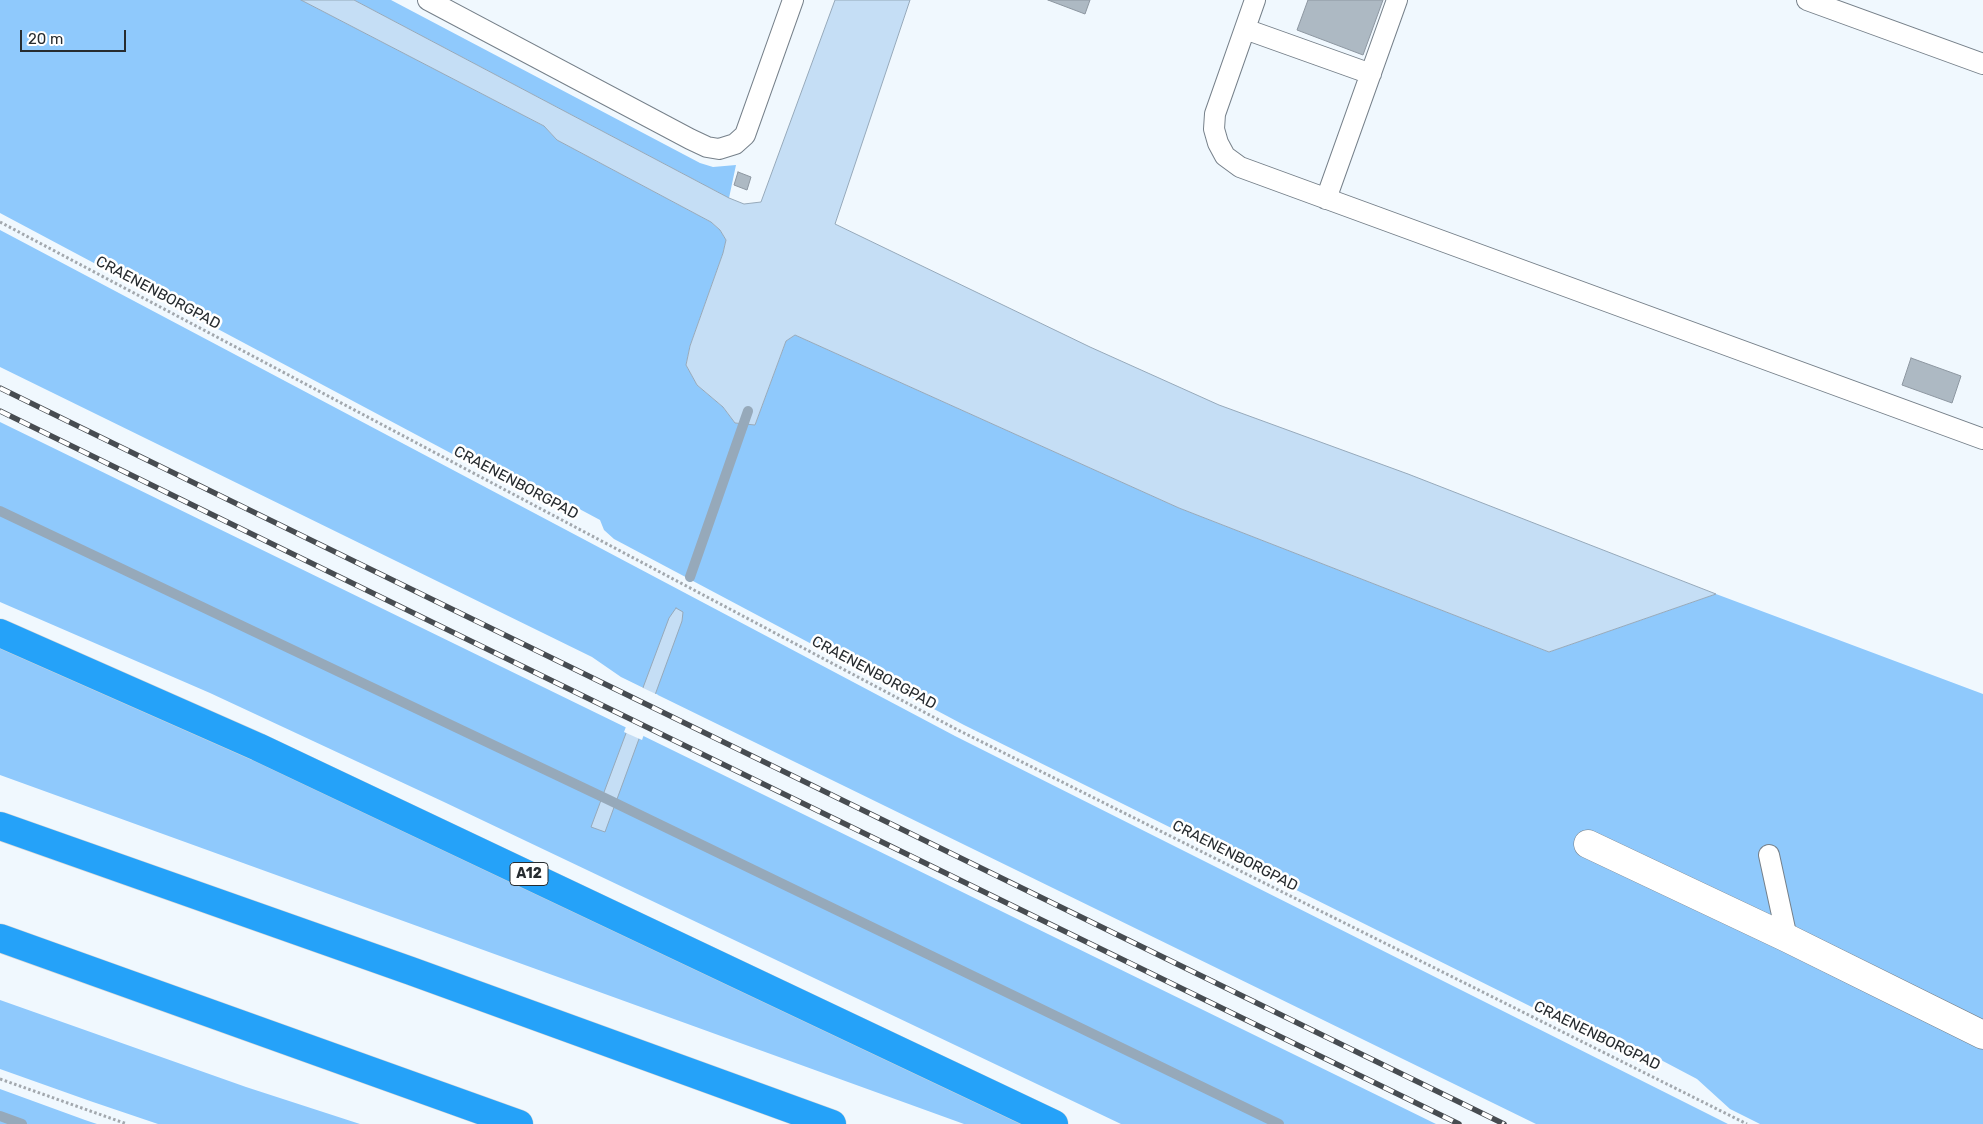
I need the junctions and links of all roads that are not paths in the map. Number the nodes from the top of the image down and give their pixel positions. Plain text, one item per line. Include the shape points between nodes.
1 (428, 0) edge
2 (793, 0) edge
3 (1255, 0) edge
4 (1397, 0) edge
5 (1807, 0) edge
6 (1245, 29) junction
7 (1983, 64) edge
8 (1371, 74) junction
9 (1326, 199) junction
10 (1983, 439) edge
11 (0, 632) edge
12 (0, 826) edge
13 (1588, 844) dead end
14 (1769, 855) dead end
15 (0, 938) edge
16 (1787, 938) junction
17 (1983, 1035) edge
18 (519, 1124) edge
19 (832, 1124) edge
20 (1054, 1124) edge

1 - 2 lane via 690,139 719,149 734,144 745,134
3 - 6 lane
4 - 8 lane
5 - 7 lane
6 - 8 lane
6 - 9 lane via 1215,114 1214,129 1218,143 1226,156 1240,167
8 - 9 lane
9 - 10 lane
11 - 20 highway, A12 via 258,747
12 - 19 highway
13 - 16 street
14 - 16 lane
15 - 18 highway
16 - 17 street

